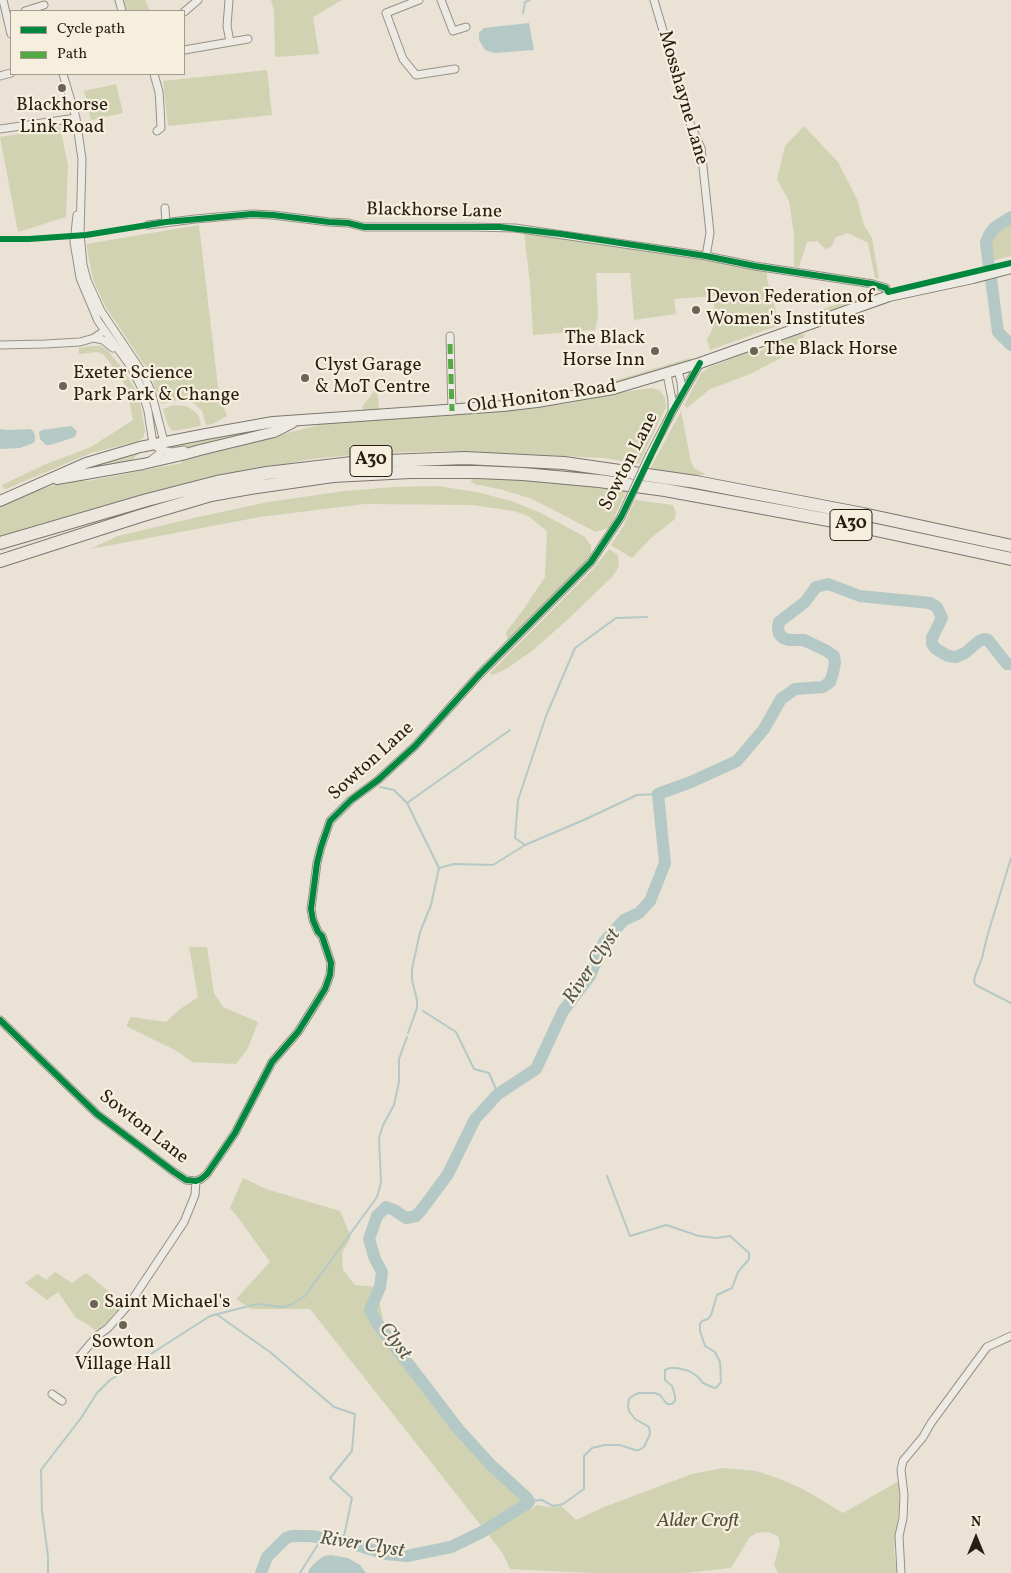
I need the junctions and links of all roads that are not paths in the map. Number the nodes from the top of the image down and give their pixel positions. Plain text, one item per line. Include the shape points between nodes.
1 (3, 0) edge
2 (198, 0) edge
3 (229, 0) edge
4 (419, 0) edge
5 (441, 0) edge
6 (654, 0) edge
7 (44, 5) edge
8 (28, 10) edge
9 (185, 11) edge
10 (6, 17) edge
11 (466, 27) dead end
12 (10, 31) edge
13 (248, 39) dead end
14 (230, 42) junction
15 (185, 50) edge
16 (455, 69) dead end
17 (63, 75) edge
18 (154, 75) edge
19 (76, 118) junction
20 (0, 129) edge
21 (157, 131) dead end
22 (81, 199) junction
23 (165, 208) dead end
24 (166, 222) junction
25 (148, 225) dead end
26 (706, 256) junction
27 (1011, 268) edge
28 (889, 296) junction
29 (101, 312) junction
30 (104, 331) junction
31 (115, 333) junction
32 (450, 336) dead end
33 (94, 338) junction
34 (0, 345) edge
35 (700, 363) junction
36 (678, 370) junction
37 (133, 372) junction
38 (667, 374) junction
39 (682, 395) junction
40 (452, 411) junction
41 (672, 412) junction
42 (296, 422) junction
43 (159, 445) junction
44 (200, 450) junction
45 (143, 464) junction
46 (50, 480) junction
47 (0, 501) edge
48 (0, 544) edge
49 (1011, 546) edge
50 (1011, 559) edge
51 (0, 561) edge
52 (0, 1020) edge
53 (196, 1181) junction
54 (1011, 1336) edge
55 (80, 1356) dead end
56 (52, 1394) dead end
57 (62, 1401) dead end
58 (901, 1573) edge

1 - 10 street
2 - 9 street
3 - 14 street via 227,26
4 - 16 street via 386,13 403,60 416,75
5 - 11 street via 453,31
6 - 26 street, Mosshayne Lane via 701,148 710,232
7 - 8 street
10 - 12 street
13 - 14 street
14 - 15 street
17 - 19 street
18 - 21 street via 160,106 161,128
19 - 20 street
19 - 22 street via 82,159
22 - 29 street via 83,264
22 - 30 street via 74,234 77,266 84,291
23 - 24 street
24 - 25 street, Blackhorse Lane
24 - 26 street, Blackhorse Lane via 252,214 364,227 514,228
26 - 28 street, Blackhorse Lane via 873,284 886,288
27 - 28 street, Old Honiton Road
28 - 35 street, Old Honiton Road
29 - 30 street via 106,326
29 - 31 street
30 - 31 street
30 - 33 street
30 - 37 street
31 - 43 street via 148,382 157,408
32 - 40 street
33 - 34 street via 80,342
33 - 37 street via 112,346
35 - 36 street, Old Honiton Road
35 - 39 street, Sowton Lane
36 - 38 street, Old Honiton Road
36 - 39 street
37 - 43 street via 141,387
38 - 40 street, Old Honiton Road via 613,389 537,402
38 - 41 street, Sowton Lane
39 - 41 street, Sowton Lane
40 - 42 street, Old Honiton Road
41 - 53 street, Sowton Lane, bridge via 621,517 591,562 480,674 415,746 330,821 317,863 311,909 331,963 325,989 298,1032 268,1068 235,1133 206,1174
42 - 43 street, Old Honiton Road via 273,422
42 - 44 street, Old Honiton Road via 274,432
43 - 44 street, Old Honiton Road via 172,452
43 - 45 street, Old Honiton Road via 159,454
43 - 46 street, Old Honiton Road via 86,463
44 - 45 street, Old Honiton Road
45 - 46 street, Old Honiton Road
46 - 47 street, Old Honiton Road
48 - 49 highway, A30 via 217,482 360,462 466,458 564,463 681,480
50 - 51 highway, A30 via 674,491 599,481 478,472 357,474 250,488 202,498
52 - 53 street, Sowton Lane via 97,1114 174,1172 186,1180
53 - 55 street via 195,1195 184,1222 136,1295
54 - 58 street via 987,1347 903,1461 903,1518 899,1536
56 - 57 street

